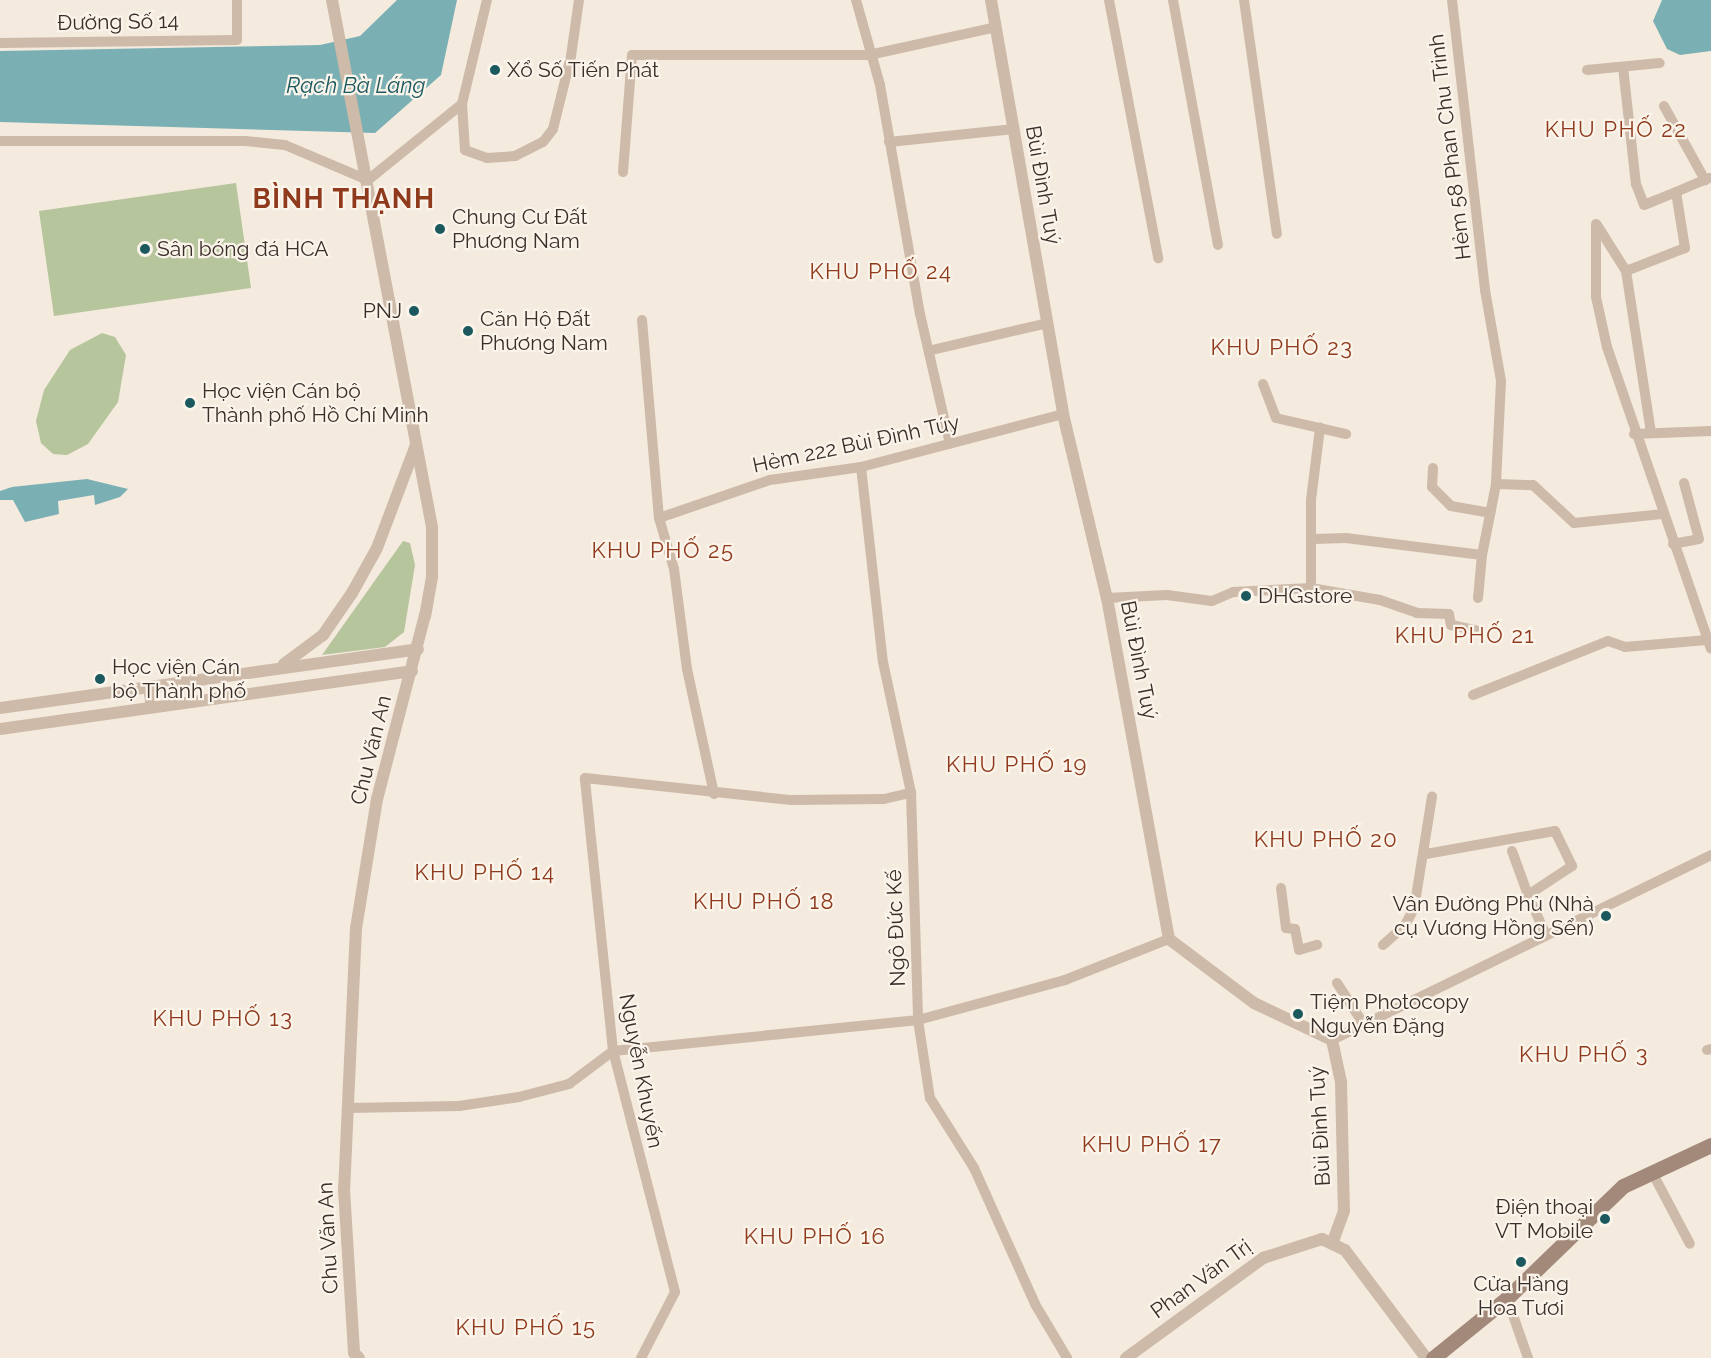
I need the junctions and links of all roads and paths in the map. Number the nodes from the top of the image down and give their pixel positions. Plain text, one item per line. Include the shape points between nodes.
1 (237, 0) edge
2 (332, 0) edge
3 (487, 0) edge
4 (579, 0) edge
5 (856, 0) edge
6 (991, 0) edge
7 (1108, 0) edge
8 (1173, 0) edge
9 (1244, 0) edge
10 (1452, 0) edge
11 (996, 27) junction
12 (0, 43) edge
13 (869, 54) junction
14 (1660, 63) dead end
15 (1623, 67) junction
16 (1587, 70) dead end
17 (462, 104) junction
18 (1664, 106) dead end
19 (1014, 129) junction
20 (0, 141) edge
21 (889, 142) junction
22 (623, 172) dead end
23 (1708, 179) edge
24 (368, 180) junction
25 (1676, 192) junction
26 (1277, 234) dead end
27 (1218, 245) dead end
28 (1158, 258) dead end
29 (1626, 271) junction
30 (642, 320) dead end
31 (1048, 323) junction
32 (932, 350) junction
33 (1263, 384) dead end
34 (1063, 414) junction
35 (1320, 428) junction
36 (1711, 431) edge
37 (1651, 433) junction
38 (1346, 434) dead end
39 (1634, 434) junction
40 (416, 444) junction
41 (950, 444) junction
42 (861, 467) junction
43 (1433, 468) dead end
44 (1684, 483) dead end
45 (1496, 484) junction
46 (1490, 513) junction
47 (1662, 514) junction
48 (659, 518) junction
49 (1314, 539) junction
50 (1673, 544) junction
51 (1482, 555) junction
52 (1311, 588) junction
53 (1107, 598) junction
54 (1478, 598) dead end
55 (1475, 630) dead end
56 (1709, 644) edge
57 (418, 649) junction
58 (272, 669) junction
59 (412, 671) junction
60 (148, 687) junction
61 (1473, 695) dead end
62 (0, 708) edge
63 (151, 708) junction
64 (0, 729) edge
65 (911, 793) junction
66 (714, 794) junction
67 (1432, 796) dead end
68 (1512, 851) dead end
69 (1426, 854) junction
70 (1711, 855) edge
71 (1281, 888) dead end
72 (1528, 895) junction
73 (1546, 935) junction
74 (1169, 939) junction
75 (1317, 945) dead end
76 (1383, 945) dead end
77 (1337, 982) dead end
78 (918, 1020) junction
79 (1363, 1023) junction
80 (1332, 1040) junction
81 (614, 1051) junction
82 (348, 1108) junction
83 (1711, 1144) edge
84 (1652, 1172) junction
85 (1333, 1241) junction
86 (1690, 1244) dead end
87 (1507, 1298) junction
88 (359, 1358) edge
89 (640, 1358) edge
90 (1067, 1358) edge
91 (1126, 1358) edge
92 (1426, 1358) edge
93 (1433, 1358) edge
94 (1528, 1358) edge

1 - 12 street, Đường Số 14 via 237,40
2 - 24 street, Chu Văn An
3 - 17 street
4 - 17 street via 553,129 543,142 515,156 487,158 465,150
5 - 13 street
6 - 11 street, Bùi Đình Tuý
7 - 28 street
8 - 27 street
9 - 26 street
10 - 45 street, Hẻm 58 Phan Chu Trinh via 1485,290 1501,381
11 - 13 street
11 - 19 street, Bùi Đình Tuý
13 - 21 street
13 - 22 street via 632,55
14 - 15 street
15 - 16 street
15 - 25 street via 1628,137 1644,205
17 - 24 street
18 - 23 street
19 - 21 street
19 - 31 street, Bùi Đình Tuý
20 - 24 street via 246,141 285,145
21 - 32 street via 920,314
23 - 25 street
24 - 40 street, Chu Văn An
25 - 29 street via 1685,248
29 - 37 street
29 - 39 street via 1596,224 1599,318
30 - 48 street
31 - 32 street
31 - 34 street, Bùi Đình Tuý
32 - 41 street
33 - 35 street via 1276,418
34 - 41 street, Hẻm 222 Bùi Đình Túy
34 - 53 street, Bùi Đình Tuý
35 - 38 street
35 - 49 street via 1311,500
36 - 37 street
37 - 39 street
39 - 47 street
40 - 57 street, Chu Văn An via 432,527 432,577
40 - 58 street via 377,548 352,593 323,635 300,656
41 - 42 street, Hẻm 222 Bùi Đình Túy
42 - 48 street, Hẻm 222 Bùi Đình Túy via 770,480
42 - 65 street, Ngô Đức Kế via 883,662
43 - 46 street via 1432,487 1451,506
44 - 50 street via 1699,538
45 - 46 street, Hẻm 58 Phan Chu Trinh
45 - 47 street via 1533,485 1574,523
46 - 51 street, Hẻm 58 Phan Chu Trinh
47 - 50 street
48 - 66 street via 674,569 687,669
49 - 51 street via 1346,538
49 - 52 street
50 - 56 street
51 - 54 street, Hẻm 58 Phan Chu Trinh
52 - 53 street via 1233,592 1212,601 1167,595
52 - 55 street via 1380,600 1417,613 1449,614 1451,625
53 - 74 street, Bùi Đình Tuý
56 - 61 street via 1625,647 1608,641
57 - 58 street
57 - 59 street, Chu Văn An
58 - 60 street
59 - 63 street
59 - 82 street, Chu Văn An via 377,799 357,924
60 - 62 street
60 - 63 street
63 - 64 street
65 - 66 street via 884,799 792,800
65 - 78 street, Ngô Đức Kế
66 - 81 street, Nguyễn Khuyến via 585,777
67 - 69 street
68 - 72 street
69 - 72 street via 1555,831 1572,866
69 - 76 street via 1414,909 1406,925
70 - 73 street
71 - 75 street via 1286,928 1295,929 1299,950
72 - 73 street
73 - 79 street
74 - 78 street via 1065,980
74 - 80 street, Bùi Đình Tuý via 1254,1004
77 - 79 street
78 - 81 street
78 - 90 street, Ngô Đức Kế via 930,1098 974,1168 1035,1304
79 - 80 street
80 - 85 street, Bùi Đình Tuý via 1341,1082 1344,1211
81 - 82 street via 569,1084 519,1097 459,1106
81 - 89 street, Nguyễn Khuyến via 675,1292
82 - 88 street, Chu Văn An via 344,1189 354,1353
83 - 84 main road
84 - 86 street
84 - 87 main road via 1623,1186
85 - 91 street, Phan Văn Trị via 1310,1240 1263,1257
85 - 92 street via 1371,1282
87 - 93 main road
87 - 94 street

